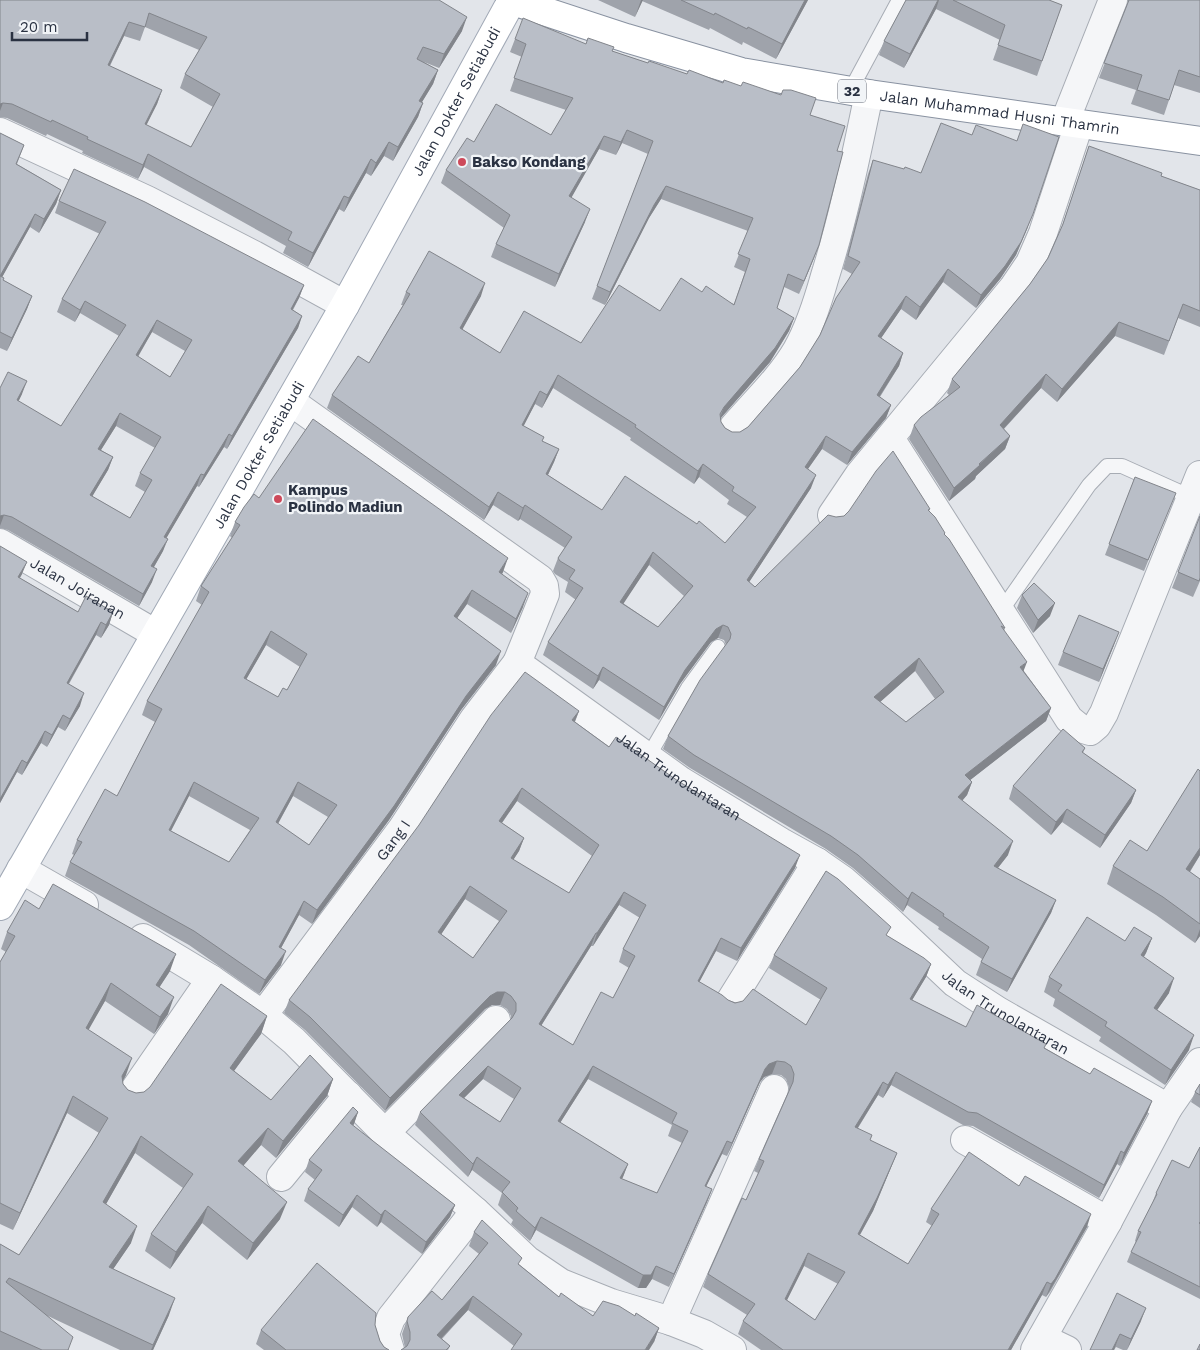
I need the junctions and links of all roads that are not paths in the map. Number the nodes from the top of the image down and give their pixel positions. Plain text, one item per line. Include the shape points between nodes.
1 (512, 0) edge
2 (899, 0) edge
3 (1113, 0) edge
4 (859, 92) junction
5 (1072, 123) junction
6 (0, 132) edge
7 (1200, 141) edge
8 (345, 305) junction
9 (290, 401) junction
10 (731, 430) edge
11 (890, 438) junction
12 (1193, 506) edge
13 (832, 515) edge
14 (0, 543) edge
15 (1001, 611) junction
16 (156, 634) junction
17 (718, 647) dead end
18 (518, 663) junction
19 (648, 757) junction
20 (817, 862) junction
21 (21, 869) junction
22 (0, 906) edge
23 (211, 980) junction
24 (731, 1000) edge
25 (263, 1015) junction
26 (496, 1020) dead end
27 (1200, 1062) edge
28 (774, 1089) dead end
29 (131, 1095) edge
30 (348, 1095) junction
31 (1168, 1108) junction
32 (385, 1134) junction
33 (966, 1140) dead end
34 (281, 1177) dead end
35 (475, 1211) junction
36 (1108, 1220) junction
37 (671, 1321) junction
38 (1038, 1344) edge
39 (390, 1350) edge
40 (732, 1350) edge
41 (1067, 1350) edge

1 - 4 main road, Jalan Muhammad Husni Thamrin / 32 via 742,72
1 - 8 main road, Jalan Dokter Setiabudi
2 - 4 lane
3 - 5 street
4 - 5 main road, Jalan Muhammad Husni Thamrin / 32
4 - 10 street via 856,158 814,314 797,350
5 - 7 main road, Jalan Muhammad Husni Thamrin / 32
5 - 11 street via 1043,233 1030,263
6 - 8 street via 147,200
8 - 9 main road, Jalan Dokter Setiabudi
9 - 16 main road, Jalan Dokter Setiabudi
9 - 18 street via 540,579 545,594
11 - 13 street via 859,474
11 - 15 street
12 - 15 lane via 1122,466 1107,466 1089,485
12 - 15 street via 1104,714 1090,731 1069,719
14 - 16 street, Jalan Joiranan
16 - 21 main road, Jalan Dokter Setiabudi
17 - 19 lane via 688,688
18 - 19 street, Jalan Trunolantaran
18 - 25 street, Gang I via 474,719 402,829
19 - 20 street, Jalan Trunolantaran
20 - 24 street
20 - 31 street, Jalan Trunolantaran via 883,915 955,983
21 - 22 main road, Jalan Dokter Setiabudi
21 - 23 street
23 - 25 street
23 - 29 street
25 - 30 street
26 - 32 street
27 - 31 street
28 - 37 street
30 - 32 street
30 - 34 street
31 - 36 street
32 - 35 street
33 - 36 street
35 - 37 street via 527,1260 561,1283 611,1303
35 - 39 street via 391,1318 385,1334
36 - 38 street
37 - 40 street
38 - 41 street

